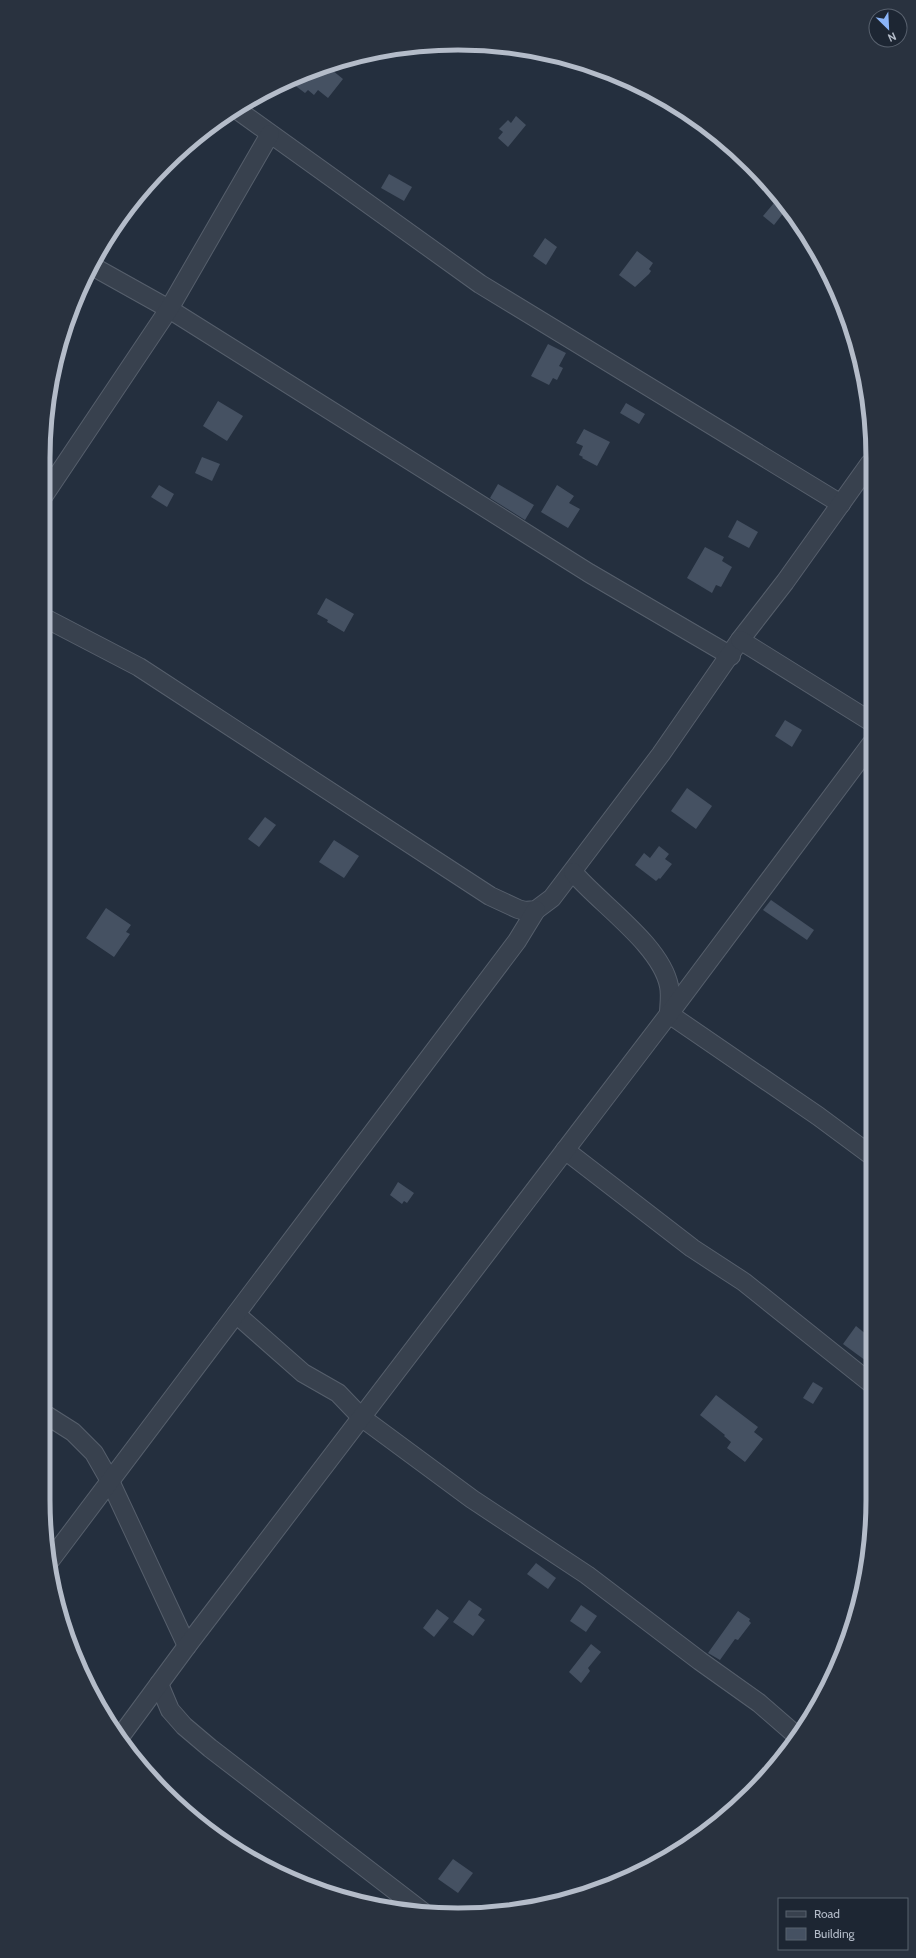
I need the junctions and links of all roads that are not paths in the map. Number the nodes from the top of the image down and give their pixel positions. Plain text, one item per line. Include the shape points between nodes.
1 (241, 113) edge
2 (270, 134) junction
3 (97, 269) edge
4 (169, 309) junction
5 (866, 469) edge
6 (50, 487) edge
7 (841, 504) junction
8 (50, 621) edge
9 (740, 640) junction
10 (730, 656) junction
11 (866, 719) edge
12 (866, 749) edge
13 (573, 872) junction
14 (536, 910) junction
15 (669, 1014) junction
16 (565, 1150) junction
17 (866, 1152) edge
18 (236, 1314) junction
19 (866, 1379) edge
20 (50, 1417) edge
21 (361, 1417) junction
22 (110, 1481) junction
23 (54, 1556) edge
24 (187, 1646) junction
25 (159, 1684) junction
26 (123, 1733) edge
27 (793, 1733) edge
28 (415, 1906) edge

1 - 2 street
2 - 4 street
2 - 7 street via 480,284
3 - 4 street
4 - 6 street
4 - 10 street via 589,573
5 - 7 street
7 - 9 street
8 - 14 street via 139,667 490,896 518,909
9 - 10 street
9 - 11 street
10 - 13 street
12 - 15 street
13 - 14 street via 552,898
13 - 15 street via 652,952 669,986
14 - 18 street via 517,941
15 - 16 street
15 - 17 street
16 - 19 street via 692,1248 744,1282
16 - 21 street
18 - 21 street via 303,1373 338,1394
18 - 22 street
20 - 22 street via 74,1432 94,1453
21 - 24 street
21 - 27 street via 472,1499 587,1575 759,1703
22 - 23 street
22 - 24 street
24 - 25 street
25 - 26 street
25 - 28 street via 170,1710 189,1730

